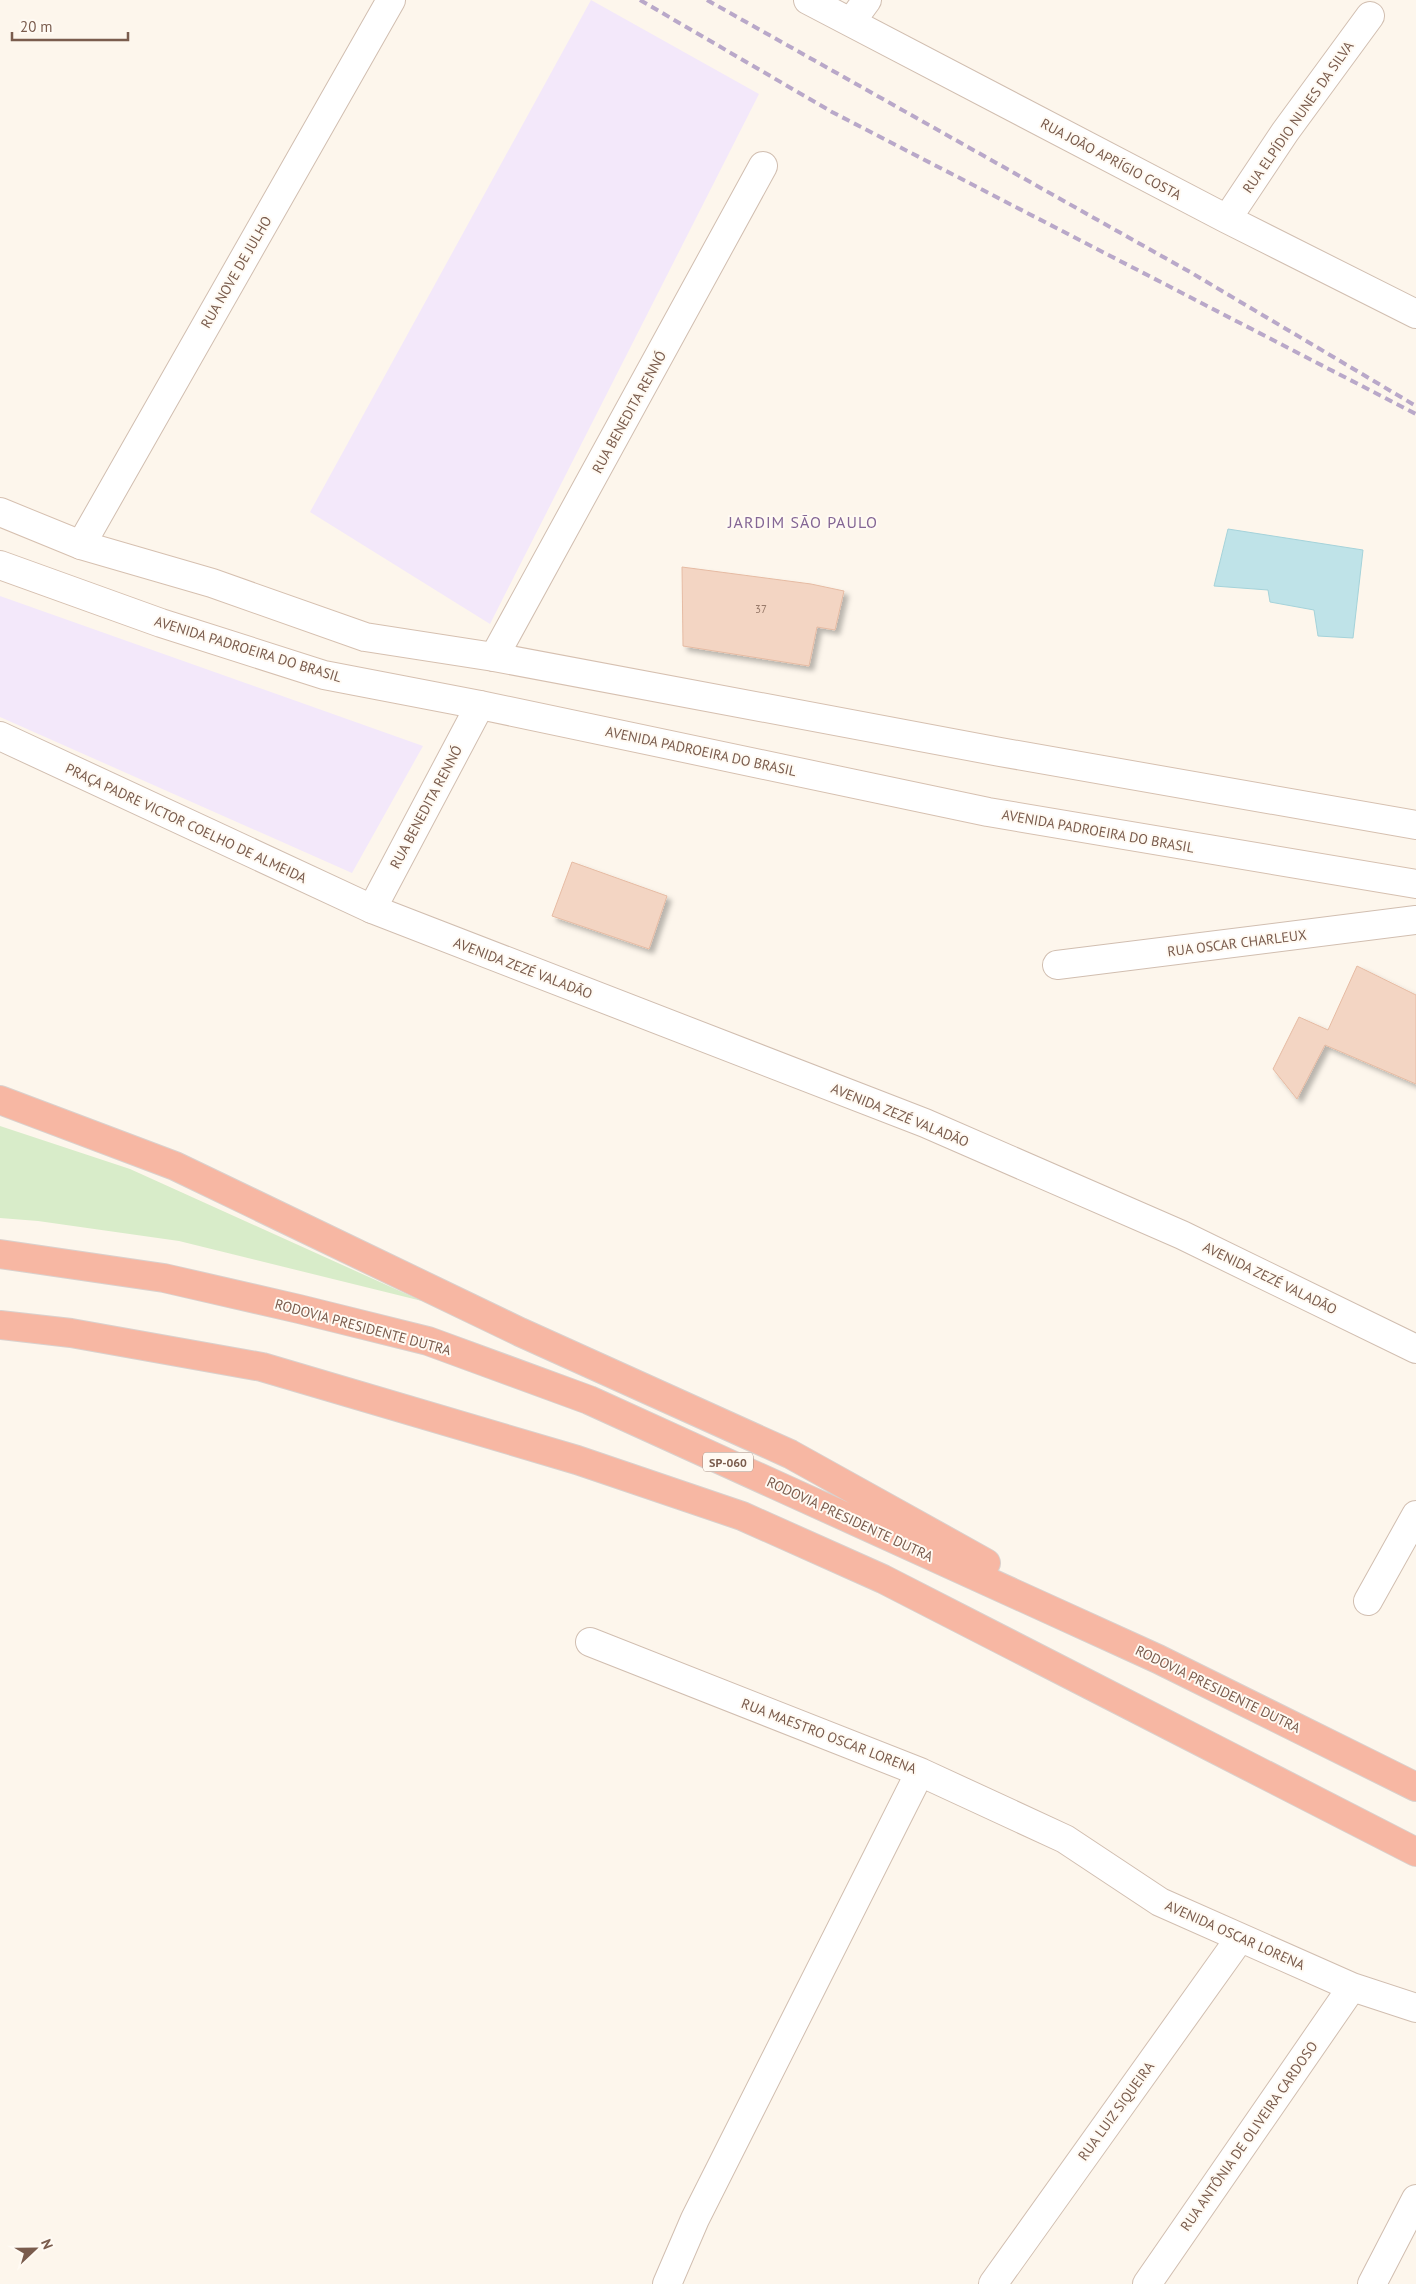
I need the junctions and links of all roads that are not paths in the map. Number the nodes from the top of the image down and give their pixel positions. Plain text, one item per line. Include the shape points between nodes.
1 (391, 0) edge
2 (808, 0) edge
3 (867, 0) edge
4 (1370, 16) dead end
5 (851, 22) junction
6 (763, 166) dead end
7 (1227, 220) junction
8 (1416, 314) edge
9 (0, 512) edge
10 (81, 545) junction
11 (0, 565) edge
12 (494, 657) junction
13 (480, 705) junction
14 (0, 736) edge
15 (1416, 825) edge
16 (1416, 884) edge
17 (372, 909) junction
18 (1416, 920) edge
19 (1057, 965) dead end
20 (0, 1100) edge
21 (0, 1254) edge
22 (0, 1325) edge
23 (1416, 1349) edge
24 (1416, 1516) edge
25 (1368, 1601) dead end
26 (590, 1642) dead end
27 (1158, 1658) junction
28 (920, 1772) junction
29 (1416, 1787) edge
30 (1064, 1839) joint
31 (1416, 1852) edge
32 (1240, 1938) junction
33 (1352, 1988) junction
34 (1416, 2008) edge
35 (1416, 2200) edge
36 (666, 2284) edge
37 (993, 2284) edge
38 (1147, 2284) edge
39 (1372, 2284) edge

1 - 10 street, RUA NOVE DE JULHO
2 - 5 street, RUA JOÃO APRÍGIO COSTA
3 - 5 street
4 - 7 street, RUA ELPÍDIO NUNES DA SILVA via 1285,132
5 - 7 street, RUA JOÃO APRÍGIO COSTA
6 - 12 street, RUA BENEDITA RENNÓ
7 - 8 street, RUA JOÃO APRÍGIO COSTA
9 - 10 street
10 - 12 street via 212,583 365,637
11 - 13 street, AVENIDA PADROEIRA DO BRASIL via 161,623 324,675
12 - 15 street via 1000,752
13 - 16 street, AVENIDA PADROEIRA DO BRASIL via 988,812
13 - 17 street, RUA BENEDITA RENNÓ
14 - 17 street, PRAÇA PADRE VICTOR COELHO DE ALMEIDA
17 - 23 street, AVENIDA ZEZÉ VALADÃO via 925,1124 1182,1235
18 - 19 street, RUA OSCAR CHARLEUX
20 - 27 highway via 175,1166 520,1332 790,1454
21 - 27 highway, RODOVIA PRESIDENTE DUTRA / SP-060 via 164,1278 428,1341 589,1400
22 - 31 highway via 71,1333 262,1367 577,1460 742,1516 883,1579
24 - 25 street
26 - 28 street, RUA MAESTRO OSCAR LORENA
27 - 29 highway, RODOVIA PRESIDENTE DUTRA / SP-060
28 - 30 street, RUA MAESTRO OSCAR LORENA
28 - 36 street via 695,2219
30 - 32 street, AVENIDA OSCAR LORENA via 1160,1902
32 - 33 street, AVENIDA OSCAR LORENA
32 - 37 street, RUA LUIZ SIQUEIRA
33 - 34 street, AVENIDA OSCAR LORENA
33 - 38 street, RUA ANTÔNIA DE OLIVEIRA CARDOSO
35 - 39 street

